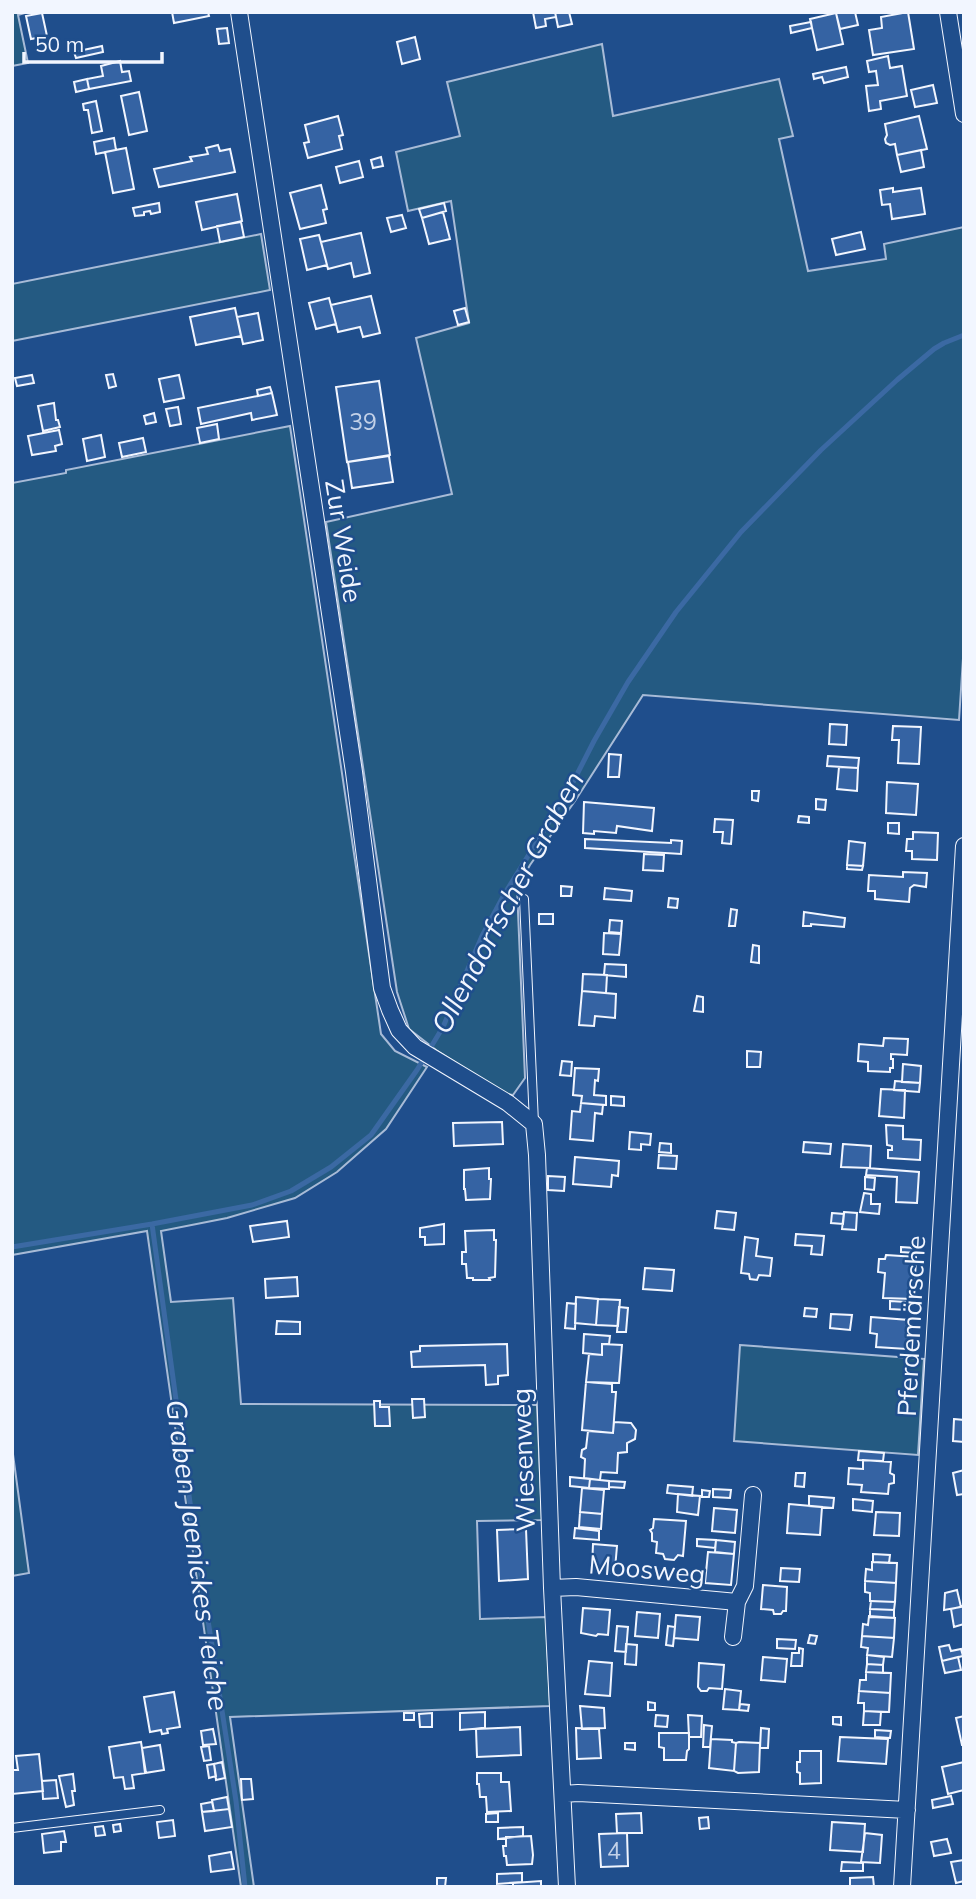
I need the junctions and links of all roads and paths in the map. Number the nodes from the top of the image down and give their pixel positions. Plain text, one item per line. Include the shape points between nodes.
1 (239, 12) edge
2 (948, 12) edge
3 (964, 114) edge
4 (964, 846) edge
5 (524, 899) dead end
6 (534, 1124) junction
7 (753, 1495) dead end
8 (552, 1588) junction
9 (737, 1602) junction
10 (733, 1637) dead end
11 (563, 1794) junction
12 (160, 1810) dead end
13 (907, 1810) junction
14 (12, 1828) edge
15 (567, 1887) edge
16 (902, 1887) edge

1 - 6 street, Zur Weide via 352,759 382,988 399,1030 415,1046
2 - 3 street
4 - 13 street, Pferdemärsche
5 - 6 lane, Wiesenweg
6 - 8 street, Wiesenweg
7 - 9 street, Moosweg via 745,1586
8 - 9 street, Moosweg
8 - 11 street, Wiesenweg
9 - 10 street, Moosweg
11 - 13 street
11 - 15 street, Wiesenweg
12 - 14 lane
13 - 16 street, Pferdemärsche

